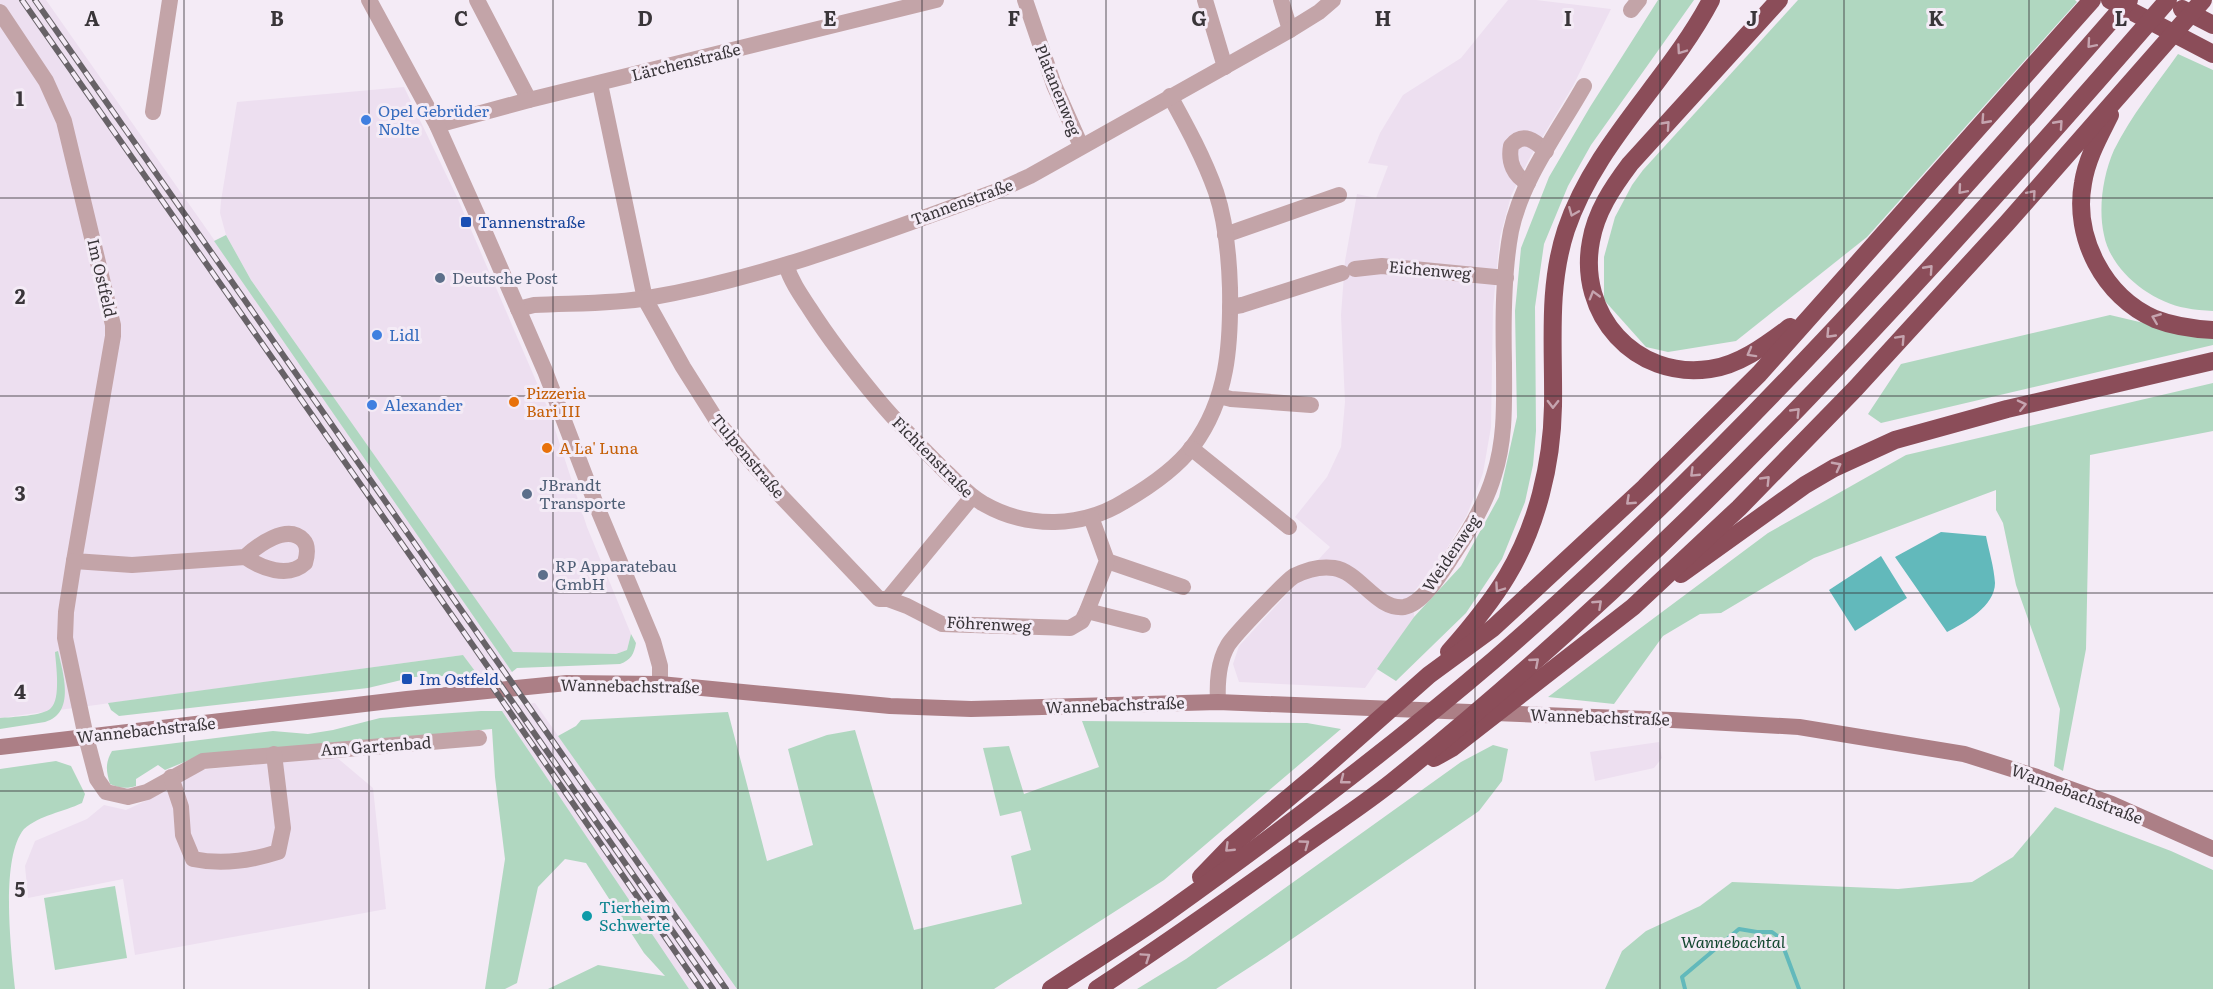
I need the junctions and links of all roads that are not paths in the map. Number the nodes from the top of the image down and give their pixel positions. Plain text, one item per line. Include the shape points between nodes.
1 (170, 0) edge
2 (369, 0) edge
3 (477, 0) edge
4 (936, 0) edge
5 (1025, 0) edge
6 (1205, 0) edge
7 (1281, 0) edge
8 (1332, 0) edge
9 (1711, 0) edge
10 (1779, 0) edge
11 (2092, 0) edge
12 (2110, 0) edge
13 (2129, 0) edge
14 (2166, 0) edge
15 (2204, 0) edge
16 (0, 12) edge
17 (2212, 25) edge
18 (1290, 30) junction
19 (2213, 54) edge
20 (1225, 67) junction
21 (600, 84) junction
22 (1584, 86) dead end
23 (1170, 96) junction
24 (2120, 96) junction
25 (529, 100) junction
26 (153, 112) dead end
27 (437, 125) junction
28 (1081, 146) junction
29 (1546, 151) junction
30 (1528, 183) junction
31 (1339, 195) dead end
32 (1225, 235) junction
33 (786, 265) junction
34 (1845, 277) junction
35 (1506, 278) junction
36 (645, 299) junction
37 (1230, 307) junction
38 (518, 309) junction
39 (2213, 330) edge
40 (2213, 361) edge
41 (1219, 396) junction
42 (1311, 405) dead end
43 (1191, 448) junction
44 (972, 497) junction
45 (1091, 517) junction
46 (1289, 527) dead end
47 (244, 557) dead end
48 (74, 561) junction
49 (1107, 561) junction
50 (1183, 587) dead end
51 (888, 599) junction
52 (1633, 607) junction
53 (1087, 612) junction
54 (1143, 624) dead end
55 (1429, 675) junction
56 (660, 684) junction
57 (1218, 702) junction
58 (86, 737) junction
59 (479, 738) dead end
60 (0, 747) edge
61 (1443, 747) junction
62 (274, 754) junction
63 (171, 777) junction
64 (2213, 849) edge
65 (1167, 913) junction
66 (1051, 989) edge
67 (1097, 989) edge

1 - 26 street
2 - 27 street
3 - 25 street
4 - 21 street, Lärchenstraße
5 - 28 street, Platanenweg via 1054,86
6 - 20 street
7 - 18 street
8 - 18 street, Tannenstraße
9 -> 55 highway via 1676,58 1601,158 1575,206 1555,272 1553,409 1546,468 1534,516 1508,575
34 -> 10 highway via 1775,339 1737,361 1697,370 1667,366 1640,356 1607,325 1592,291 1590,243 1600,211 1617,181
11 -> 34 highway
12 - 19 highway
13 -> 65 highway via 1939,217 1781,386 1579,583 1391,744
14 - 17 highway
61 -> 14 highway via 1749,460 1966,228
15 - 24 highway
16 - 48 street, Im Ostfeld via 45,81 64,121 113,325
18 - 20 street, Tannenstraße
20 - 23 street, Tannenstraße
21 - 25 street, Lärchenstraße
21 - 36 street, Tulpenstraße
22 - 29 street, Weidenweg
23 - 28 street, Tannenstraße
23 - 32 street, Fichtenstraße via 1216,193
39 -> 24 highway via 2156,319 2139,310 2112,286 2090,251 2082,218 2083,183 2092,149
52 -> 24 highway via 1739,508 1855,389
25 - 27 street, Lärchenstraße
27 - 38 street
28 - 33 street, Tannenstraße via 997,191
29 - 30 street, Weidenweg
29 - 30 street via 1529,139 1520,139 1511,146 1516,173
30 - 35 street, Weidenweg via 1511,232
31 - 32 street
32 - 37 street, Fichtenstraße
33 - 36 street, Tannenstraße
33 - 44 street, Fichtenstraße via 789,278 836,349 890,414
34 -> 55 highway via 1759,374 1645,487 1493,628
35 - 37 street, Eichenweg via 1382,266 1349,271
35 - 57 street, Weidenweg via 1505,408 1498,459 1483,505 1456,551 1431,586 1416,602 1405,607 1380,599 1340,569 1320,568 1293,577 1229,644 1217,679
36 - 38 street, Tannenstraße
36 - 51 street, Tulpenstraße via 719,424 879,599
37 - 41 street, Fichtenstraße via 1229,353
38 - 56 street via 653,642
52 -> 40 highway via 1795,491 1873,449 1961,421
41 - 42 street
41 - 43 street, Fichtenstraße via 1213,414
43 - 45 street, Fichtenstraße via 1136,495
43 - 46 street
44 - 45 street, Fichtenstraße via 1023,520 1063,522
44 - 51 street
45 - 49 street
47 - 48 street via 132,565
48 - 58 street, Im Ostfeld via 65,635
49 - 50 street
49 - 53 street
51 - 53 street, Föhrenweg via 942,624 1070,628 1082,621
52 - 61 highway via 1542,679
53 - 54 street
55 -> 65 highway via 1231,846
56 - 57 main road, Wannebachstraße via 890,706 971,709
56 - 58 main road, Wannebachstraße via 556,684
57 - 64 main road, Wannebachstraße via 1799,727 1964,754 2112,804
58 - 60 main road, Wannebachstraße
58 - 63 street, Am Gartenbad via 97,779 106,792 128,797 147,792
59 - 62 street, Am Gartenbad
67 -> 61 highway
62 - 63 street, Am Gartenbad via 203,761
62 - 63 street via 283,828 278,852 258,858 212,863 193,859 183,835
65 - 66 highway

